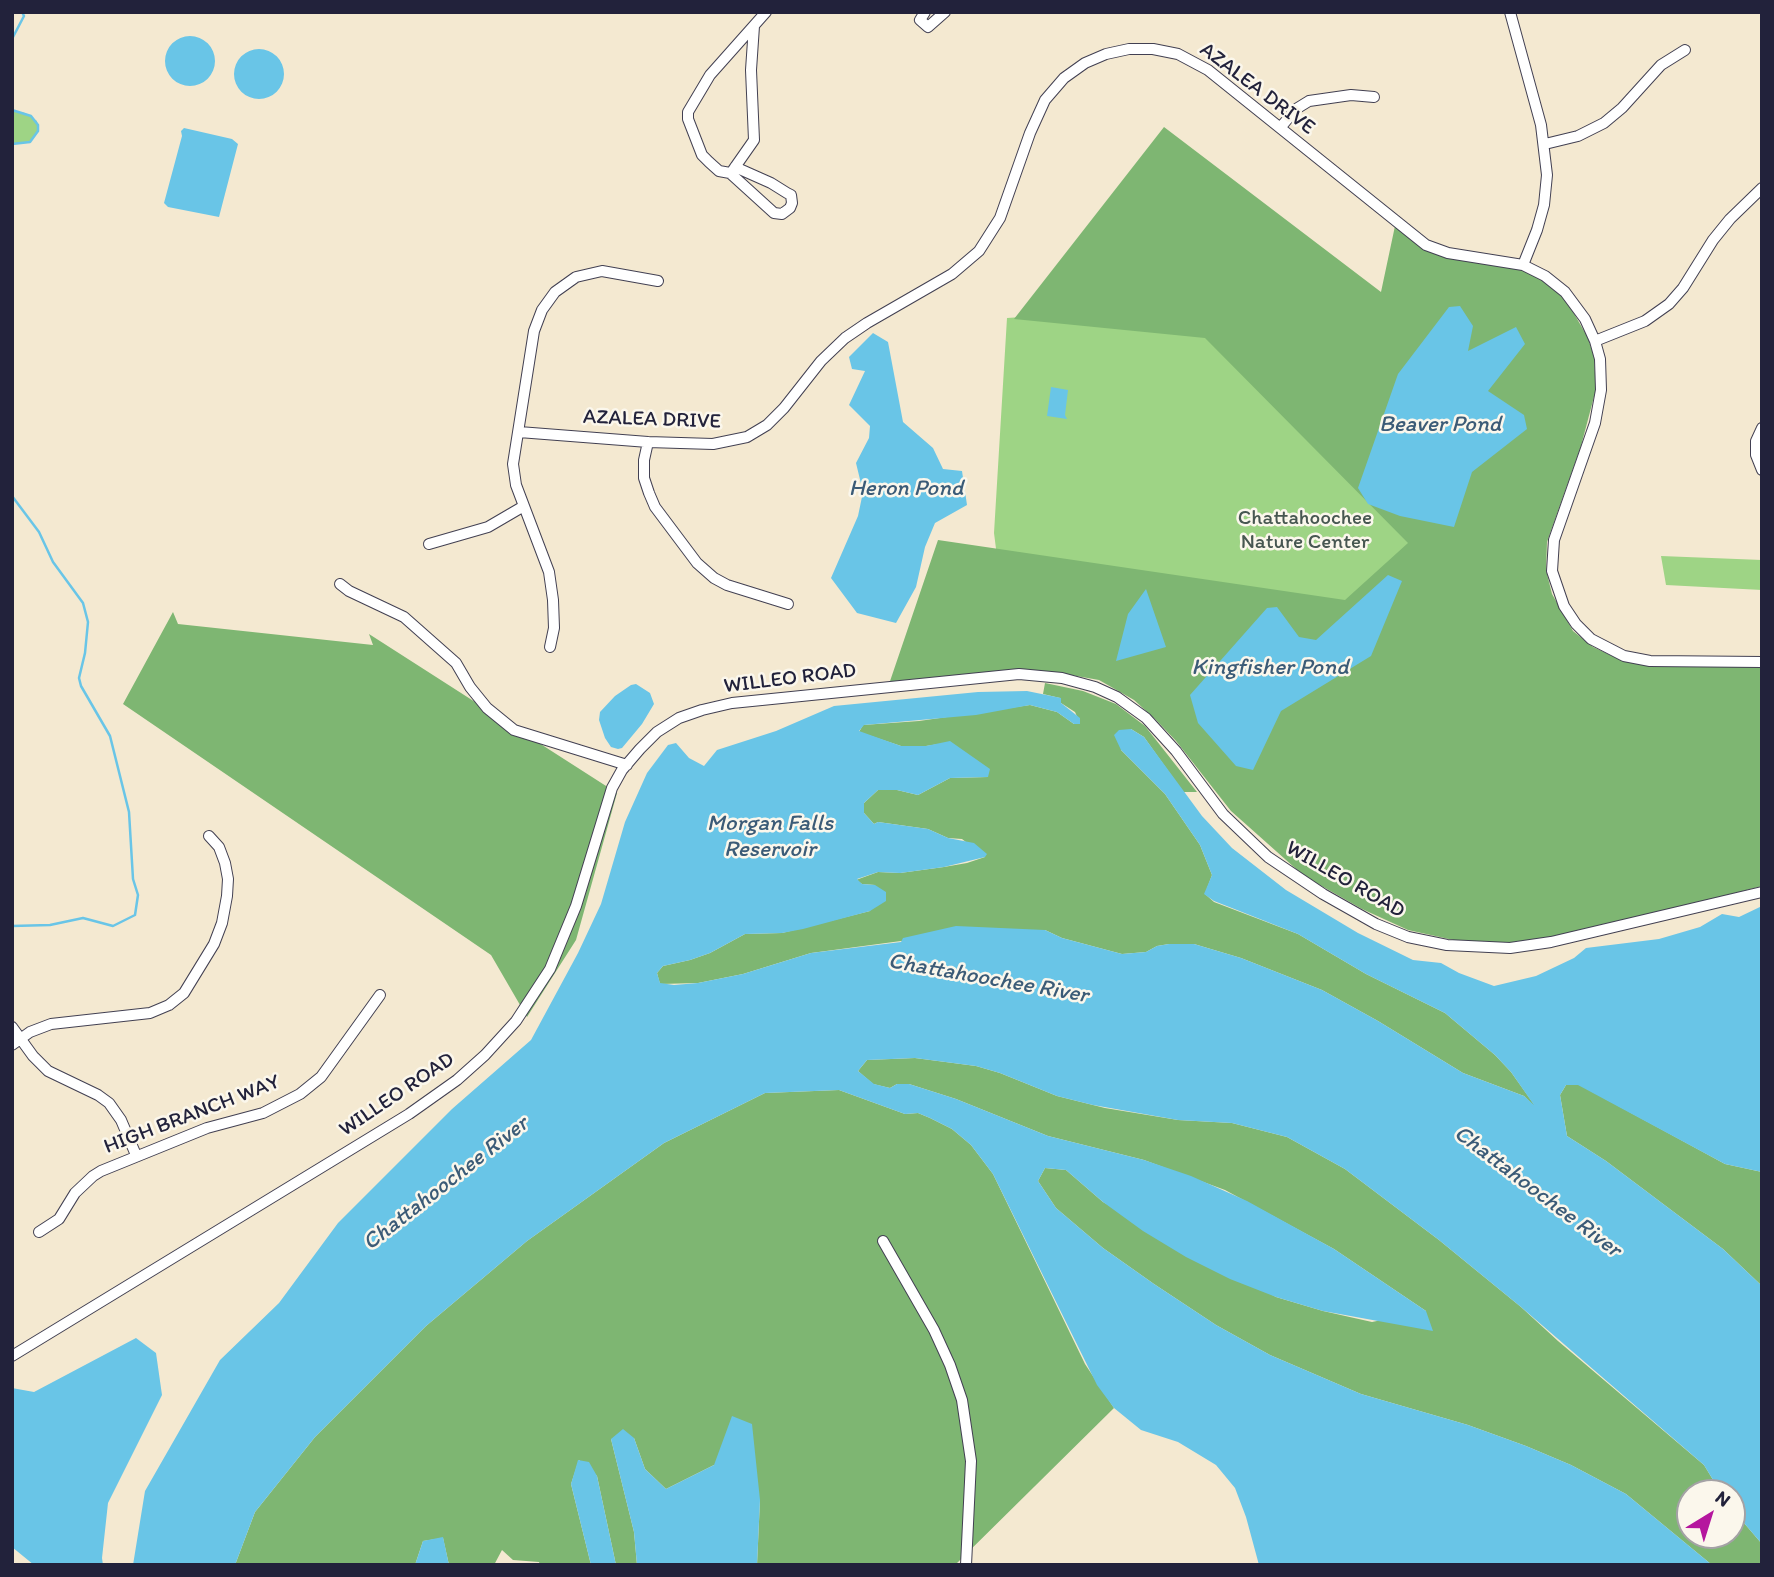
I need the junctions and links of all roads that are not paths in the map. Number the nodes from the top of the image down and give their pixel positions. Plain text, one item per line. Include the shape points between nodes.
1 (766, 12) edge
2 (925, 12) edge
3 (945, 12) edge
4 (1510, 12) edge
5 (754, 26) junction
6 (1685, 50) dead end
7 (1374, 97) dead end
8 (1280, 128) junction
9 (1545, 144) junction
10 (733, 170) junction
11 (1762, 188) edge
12 (1523, 265) junction
13 (658, 281) dead end
14 (1595, 341) junction
15 (1762, 428) edge
16 (519, 432) junction
17 (648, 442) junction
18 (1762, 470) edge
19 (524, 506) junction
20 (429, 544) dead end
21 (340, 584) dead end
22 (788, 604) dead end
23 (550, 647) dead end
24 (1762, 662) edge
25 (626, 765) junction
26 (209, 836) dead end
27 (1762, 892) edge
28 (380, 995) dead end
29 (12, 1027) edge
30 (16, 1042) edge
31 (136, 1155) junction
32 (38, 1232) dead end
33 (883, 1241) dead end
34 (12, 1356) edge
35 (966, 1565) edge

1 - 5 street
2 - 3 street via 920,20 928,27
4 - 9 street
5 - 10 street via 754,140
5 - 10 street via 710,75 688,111 702,155 719,171
6 - 9 street via 1661,65 1604,123 1578,136
7 - 8 street via 1309,101
8 - 12 street, AZALEA DRIVE via 1426,245
8 - 17 street, AZALEA DRIVE via 1208,70 1178,54 1129,49 1085,63 1045,100 1000,218 967,263 845,338 776,416 747,437 713,444
9 - 12 street via 1544,205
10 - 10 street via 787,193 790,208 774,213
11 - 14 street via 1713,240 1669,304 1645,321
12 - 14 street, AZALEA DRIVE via 1565,292
13 - 16 street via 602,271 576,277 555,292 534,331
14 - 24 street, AZALEA DRIVE via 1600,404 1553,549 1552,571 1564,606 1591,639 1624,656 1650,661
15 - 18 street via 1755,455
16 - 17 street, AZALEA DRIVE
16 - 19 street via 513,464
17 - 22 street via 644,478 649,494 697,563 727,585
19 - 20 street via 488,527
19 - 23 street via 549,572 554,628
21 - 25 street via 404,617 456,663 487,708 514,730
25 - 27 street, WILLEO ROAD via 668,724 715,707 1019,674 1049,677 1095,687 1130,705 1168,742 1252,845 1323,894 1408,937 1447,946 1510,948
25 - 34 street, WILLEO ROAD via 612,788 576,906 550,970 516,1021 485,1055 409,1114
26 - 30 street via 225,863 227,896 214,944 184,993 150,1013 51,1024
28 - 31 street, HIGH BRANCH WAY via 321,1077 300,1094 263,1113
29 - 30 street
30 - 31 street via 48,1071 109,1103
31 - 32 street, HIGH BRANCH WAY via 93,1175 59,1219
33 - 35 street via 934,1330 962,1400 971,1461

